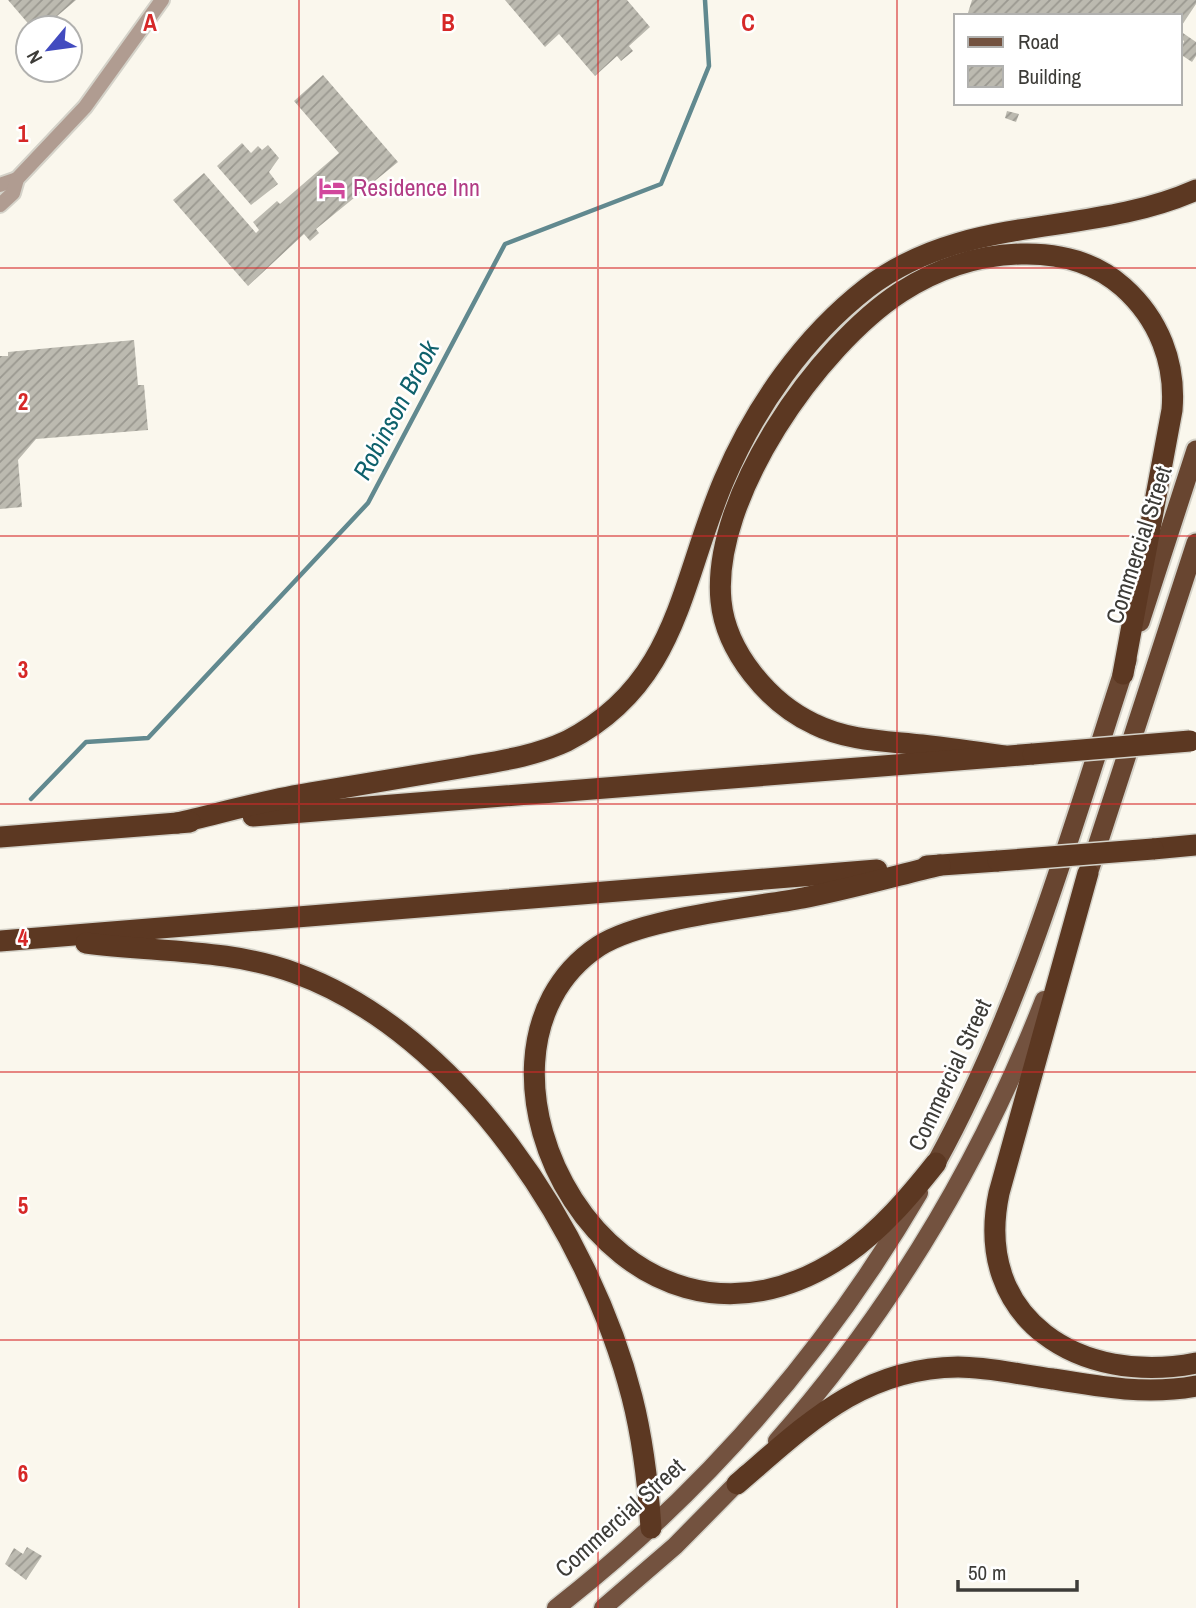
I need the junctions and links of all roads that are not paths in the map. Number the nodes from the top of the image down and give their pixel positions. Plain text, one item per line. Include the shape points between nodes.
1 (162, 0) edge
2 (17, 179) junction
3 (0, 185) edge
4 (1196, 190) edge
5 (0, 205) edge
6 (1196, 450) edge
7 (1196, 543) edge
8 (1123, 674) junction
9 (1193, 741) edge
10 (1004, 756) junction
11 (177, 823) junction
12 (0, 837) edge
13 (1196, 845) edge
14 (940, 865) junction
15 (1088, 873) junction
16 (43, 937) junction
17 (0, 941) edge
18 (936, 1163) junction
19 (1196, 1363) edge
20 (1196, 1386) edge
21 (737, 1484) junction
22 (651, 1528) junction
23 (556, 1608) edge
24 (603, 1608) edge

1 - 2 street via 85,107
2 - 3 street
2 - 5 street via 13,193
4 - 11 highway via 1137,210 957,241 899,266 845,307 786,372 739,449 656,661 624,700 585,730 529,755 307,793
6 - 8 highway, Commercial Street
7 - 15 highway
8 - 10 highway via 1172,410 1171,371 1157,329 1138,301 1117,282 1064,257 996,256 922,280 883,305 844,339 801,391 768,442 731,527 722,579 723,611 754,674 776,699 808,721 851,736
8 - 18 highway, Commercial Street via 1021,978 976,1085
9 - 10 highway, bridge
10 - 11 highway
11 - 12 highway
13 - 14 highway, bridge
14 - 16 highway
14 - 18 highway via 821,894 643,927 608,941 584,957 558,988 542,1025 536,1072 546,1143 580,1211 629,1262 686,1288 753,1290 822,1268 877,1229
15 - 19 highway via 999,1193 994,1222 998,1258 1023,1313 1068,1351 1121,1366
15 - 21 main road via 1026,1044 948,1202 845,1357
16 - 17 highway
16 - 22 highway via 229,957 293,972 369,1009 444,1072 527,1173 565,1233 596,1296 632,1395 648,1481
18 - 22 main road, Commercial Street via 876,1262 808,1357 733,1445
20 - 21 highway via 1130,1390 979,1368 916,1372 873,1384 834,1403
21 - 24 main road
22 - 23 main road, Commercial Street

